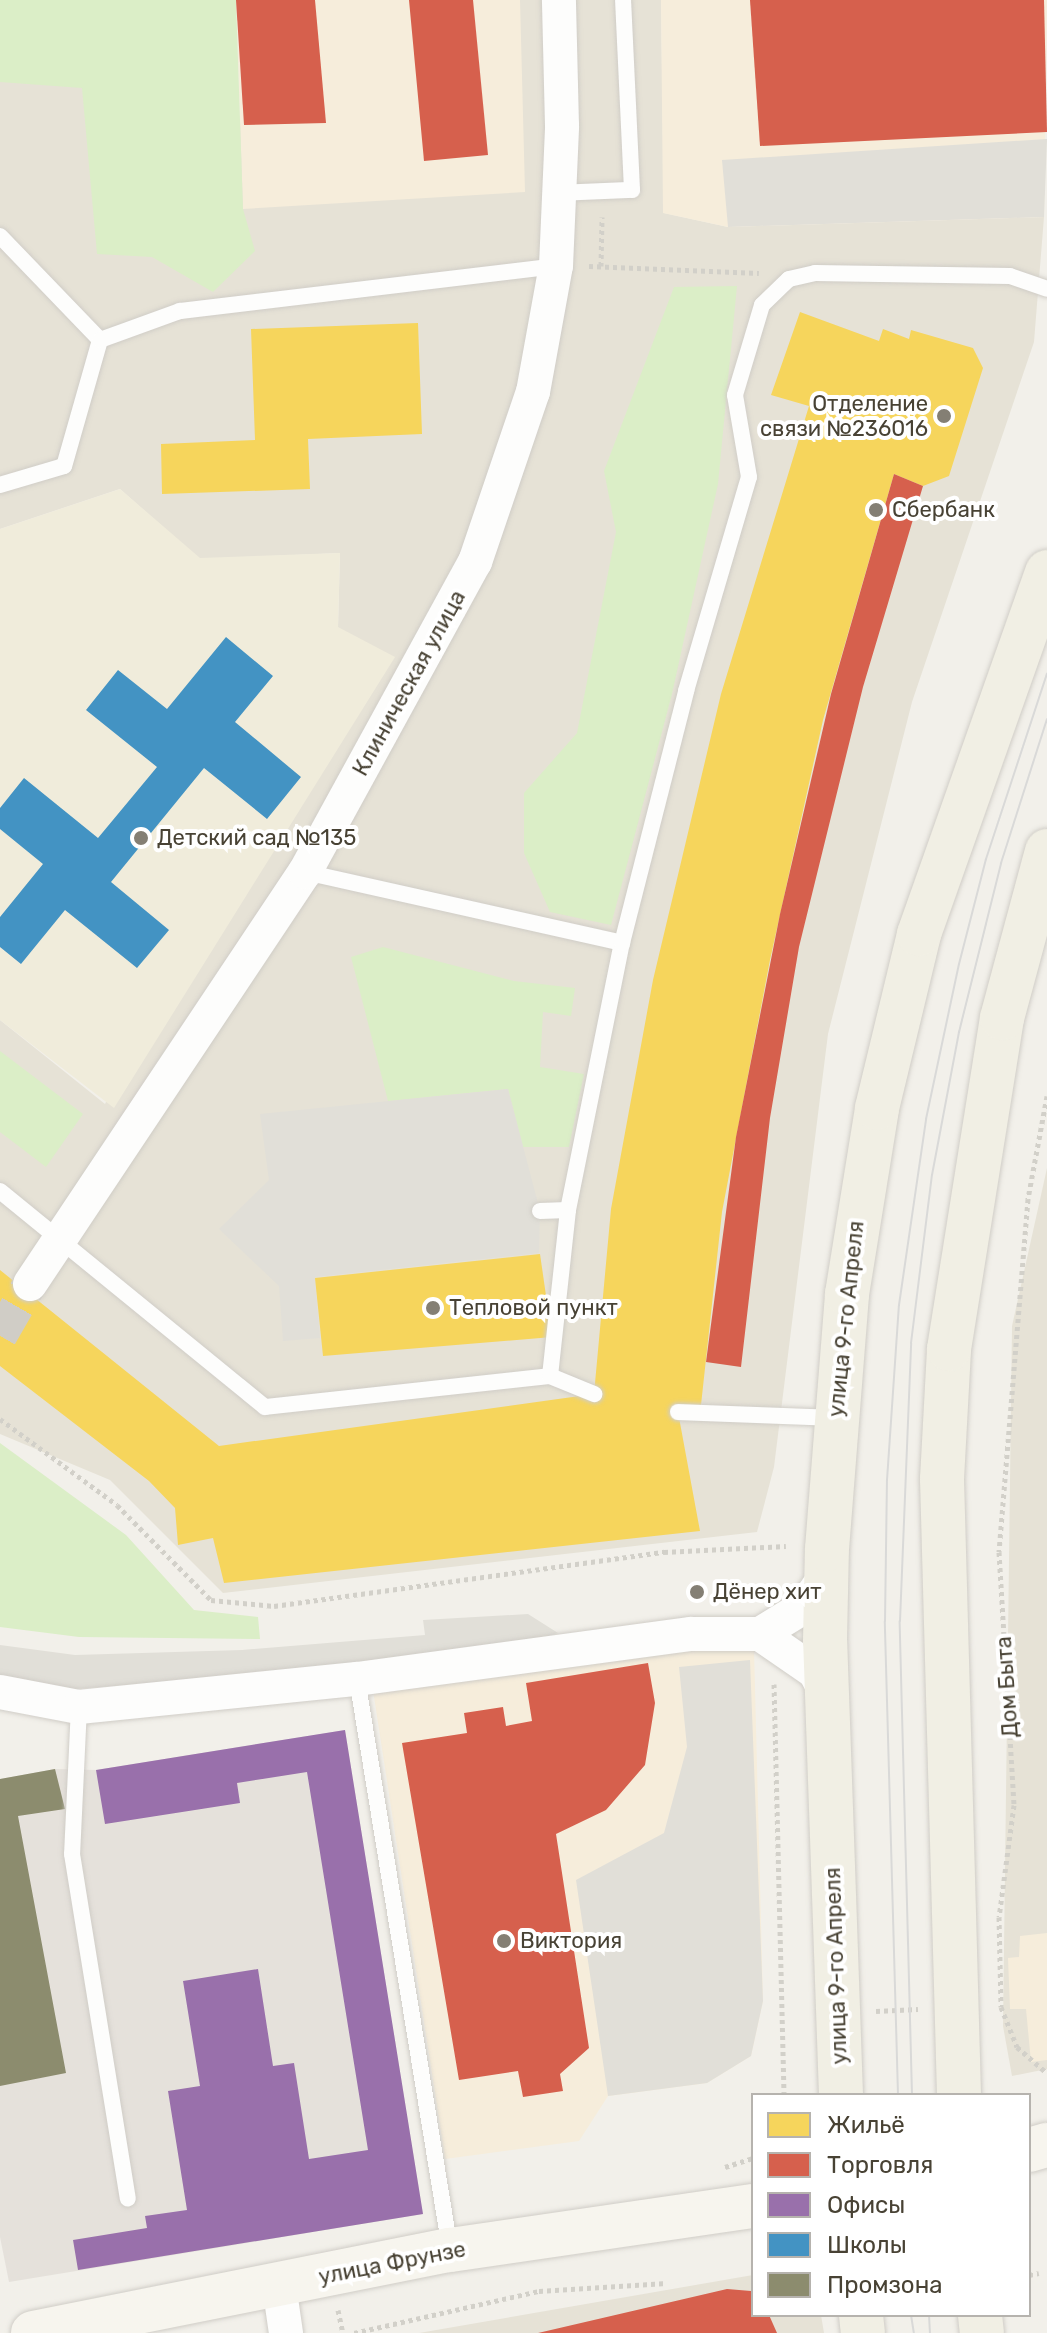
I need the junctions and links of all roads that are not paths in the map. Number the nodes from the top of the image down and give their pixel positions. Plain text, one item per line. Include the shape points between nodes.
1 (559, 0) edge
2 (623, 0) edge
3 (559, 193) junction
4 (0, 236) edge
5 (556, 266) junction
6 (1046, 290) edge
7 (100, 340) junction
8 (0, 485) edge
9 (1047, 572) edge
10 (1047, 851) edge
11 (305, 872) junction
12 (622, 943) junction
13 (0, 1191) edge
14 (568, 1210) junction
15 (540, 1211) dead end
16 (59, 1237) junction
17 (32, 1280) tunnel mouth
18 (550, 1376) junction
19 (594, 1394) dead end
20 (678, 1412) dead end
21 (835, 1418) junction
22 (826, 1576) junction
23 (767, 1639) junction
24 (357, 1679) junction
25 (0, 1692) edge
26 (827, 1695) junction
27 (79, 1707) junction
28 (841, 2093) edge
29 (959, 2093) edge
30 (128, 2198) dead end
31 (751, 2206) edge
32 (450, 2250) junction
33 (279, 2285) junction
34 (33, 2333) edge
35 (286, 2333) edge

1 - 3 street, Клиническая улица
2 - 3 lane via 632,190
3 - 5 street, Клиническая улица
4 - 7 lane
5 - 7 lane via 180,311
5 - 11 street, Клиническая улица via 533,392 475,562
6 - 12 lane via 1010,276 815,273 789,279 762,305 735,395 749,477 686,691
7 - 8 lane via 64,466
9 - 21 main road, улица 9-го Апреля via 919,934 859,1204
10 - 29 main road via 1002,1018 949,1349 942,1479
11 - 12 lane
11 - 16 street, Клиническая улица
12 - 14 lane
13 - 16 lane
14 - 15 lane
14 - 18 lane
16 - 17 street, Клиническая улица
16 - 18 lane via 265,1407
18 - 19 lane
20 - 21 lane
21 - 22 main road, улица 9-го Апреля
22 - 23 street via 804,1607
22 - 26 main road, улица 9-го Апреля
23 - 24 street via 691,1634
23 - 26 street via 815,1672
24 - 27 street
24 - 32 lane
25 - 27 street
26 - 28 main road, улица 9-го Апреля
27 - 30 lane via 72,1854
31 - 32 main road, улица Фрунзе
32 - 33 main road, улица Фрунзе
33 - 34 main road, улица Фрунзе
33 - 35 street

